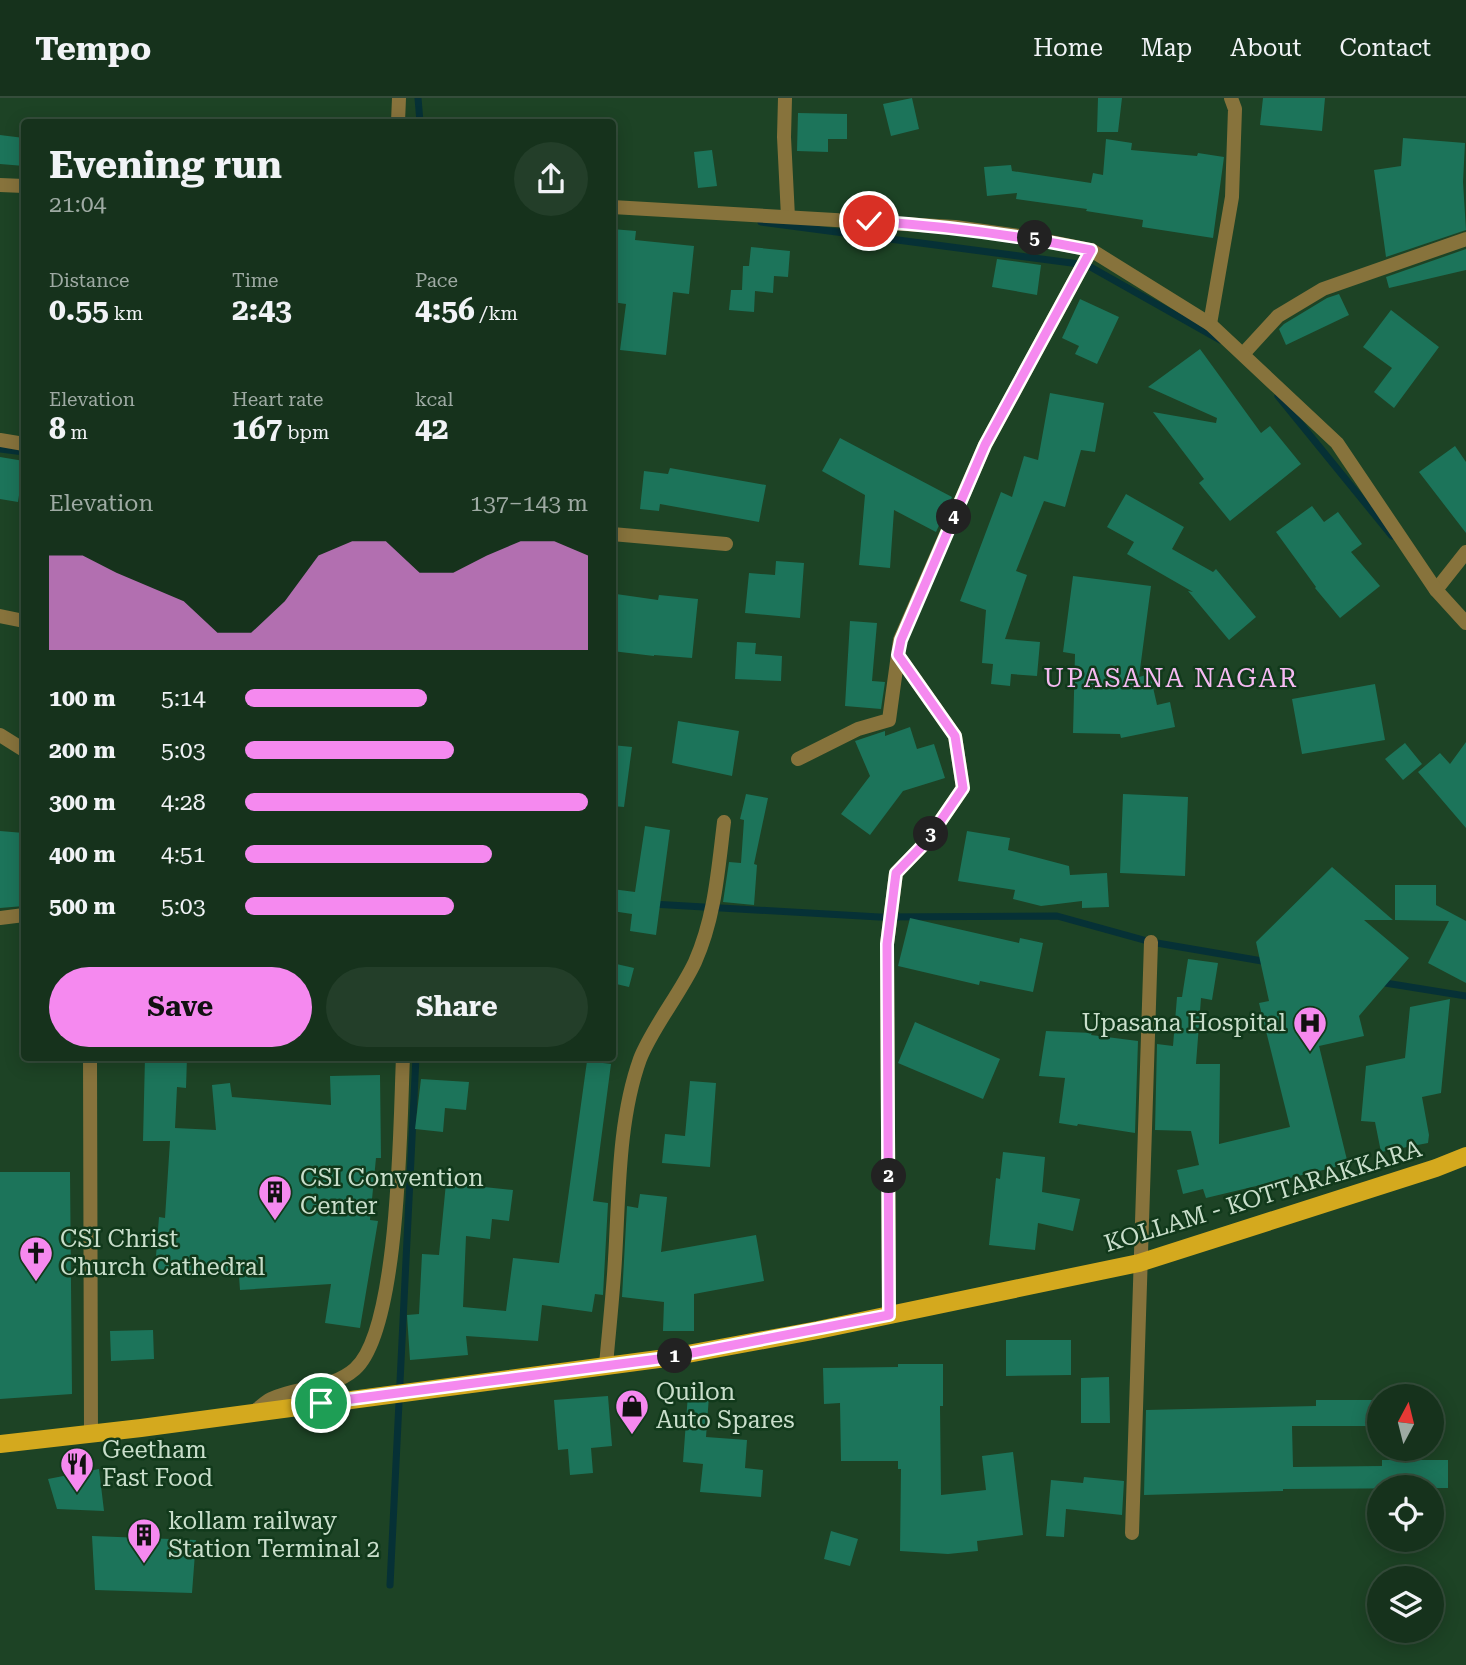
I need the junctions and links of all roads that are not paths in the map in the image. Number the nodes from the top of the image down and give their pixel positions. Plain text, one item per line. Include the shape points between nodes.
1 (399, 98) edge
2 (785, 98) edge
3 (1231, 98) edge
4 (398, 119) edge
5 (0, 185) edge
6 (21, 186) edge
7 (616, 207) edge
8 (788, 217) junction
9 (1466, 239) edge
10 (1091, 250) junction
11 (1210, 324) junction
12 (1244, 353) junction
13 (0, 440) edge
14 (21, 444) edge
15 (616, 534) edge
16 (726, 544) dead end
17 (1466, 552) edge
18 (1436, 590) junction
19 (0, 616) edge
20 (21, 620) edge
21 (1466, 623) edge
22 (898, 655) junction
23 (0, 735) edge
24 (21, 748) edge
25 (798, 759) dead end
26 (724, 822) dead end
27 (21, 915) edge
28 (0, 918) edge
29 (1151, 942) dead end
30 (90, 1061) edge
31 (403, 1061) edge
32 (1466, 1156) edge
33 (1139, 1263) junction
34 (889, 1315) junction
35 (607, 1365) junction
36 (254, 1412) junction
37 (91, 1434) junction
38 (0, 1444) edge
39 (1132, 1533) dead end

1 - 4 street
2 - 8 street
3 - 11 street via 1235,109 1232,197
5 - 6 street
7 - 8 street
8 - 10 street via 955,227
9 - 12 street via 1323,289 1278,316
10 - 11 street
10 - 22 street via 985,445
11 - 12 street
12 - 18 street via 1338,443
13 - 14 street
15 - 16 street
17 - 18 street
18 - 21 street
19 - 20 street
22 - 25 street via 889,720 858,729
22 - 34 street via 955,736 963,788 926,842 896,873 887,944
23 - 24 street
26 - 35 street via 707,932 640,1059 627,1114 617,1193
27 - 28 street
29 - 33 street
30 - 37 street
31 - 36 street via 389,1272 367,1355 338,1381 270,1399
32 - 33 main road, KOLLAM - KOTTARAKKARA
33 - 34 main road, KOLLAM - KOTTARAKKARA
33 - 39 street
34 - 35 main road, KOLLAM - KOTTARAKKARA
35 - 36 main road, KOLLAM - KOTTARAKKARA
36 - 37 main road, KOLLAM - KOTTARAKKARA
37 - 38 main road, KOLLAM - KOTTARAKKARA

